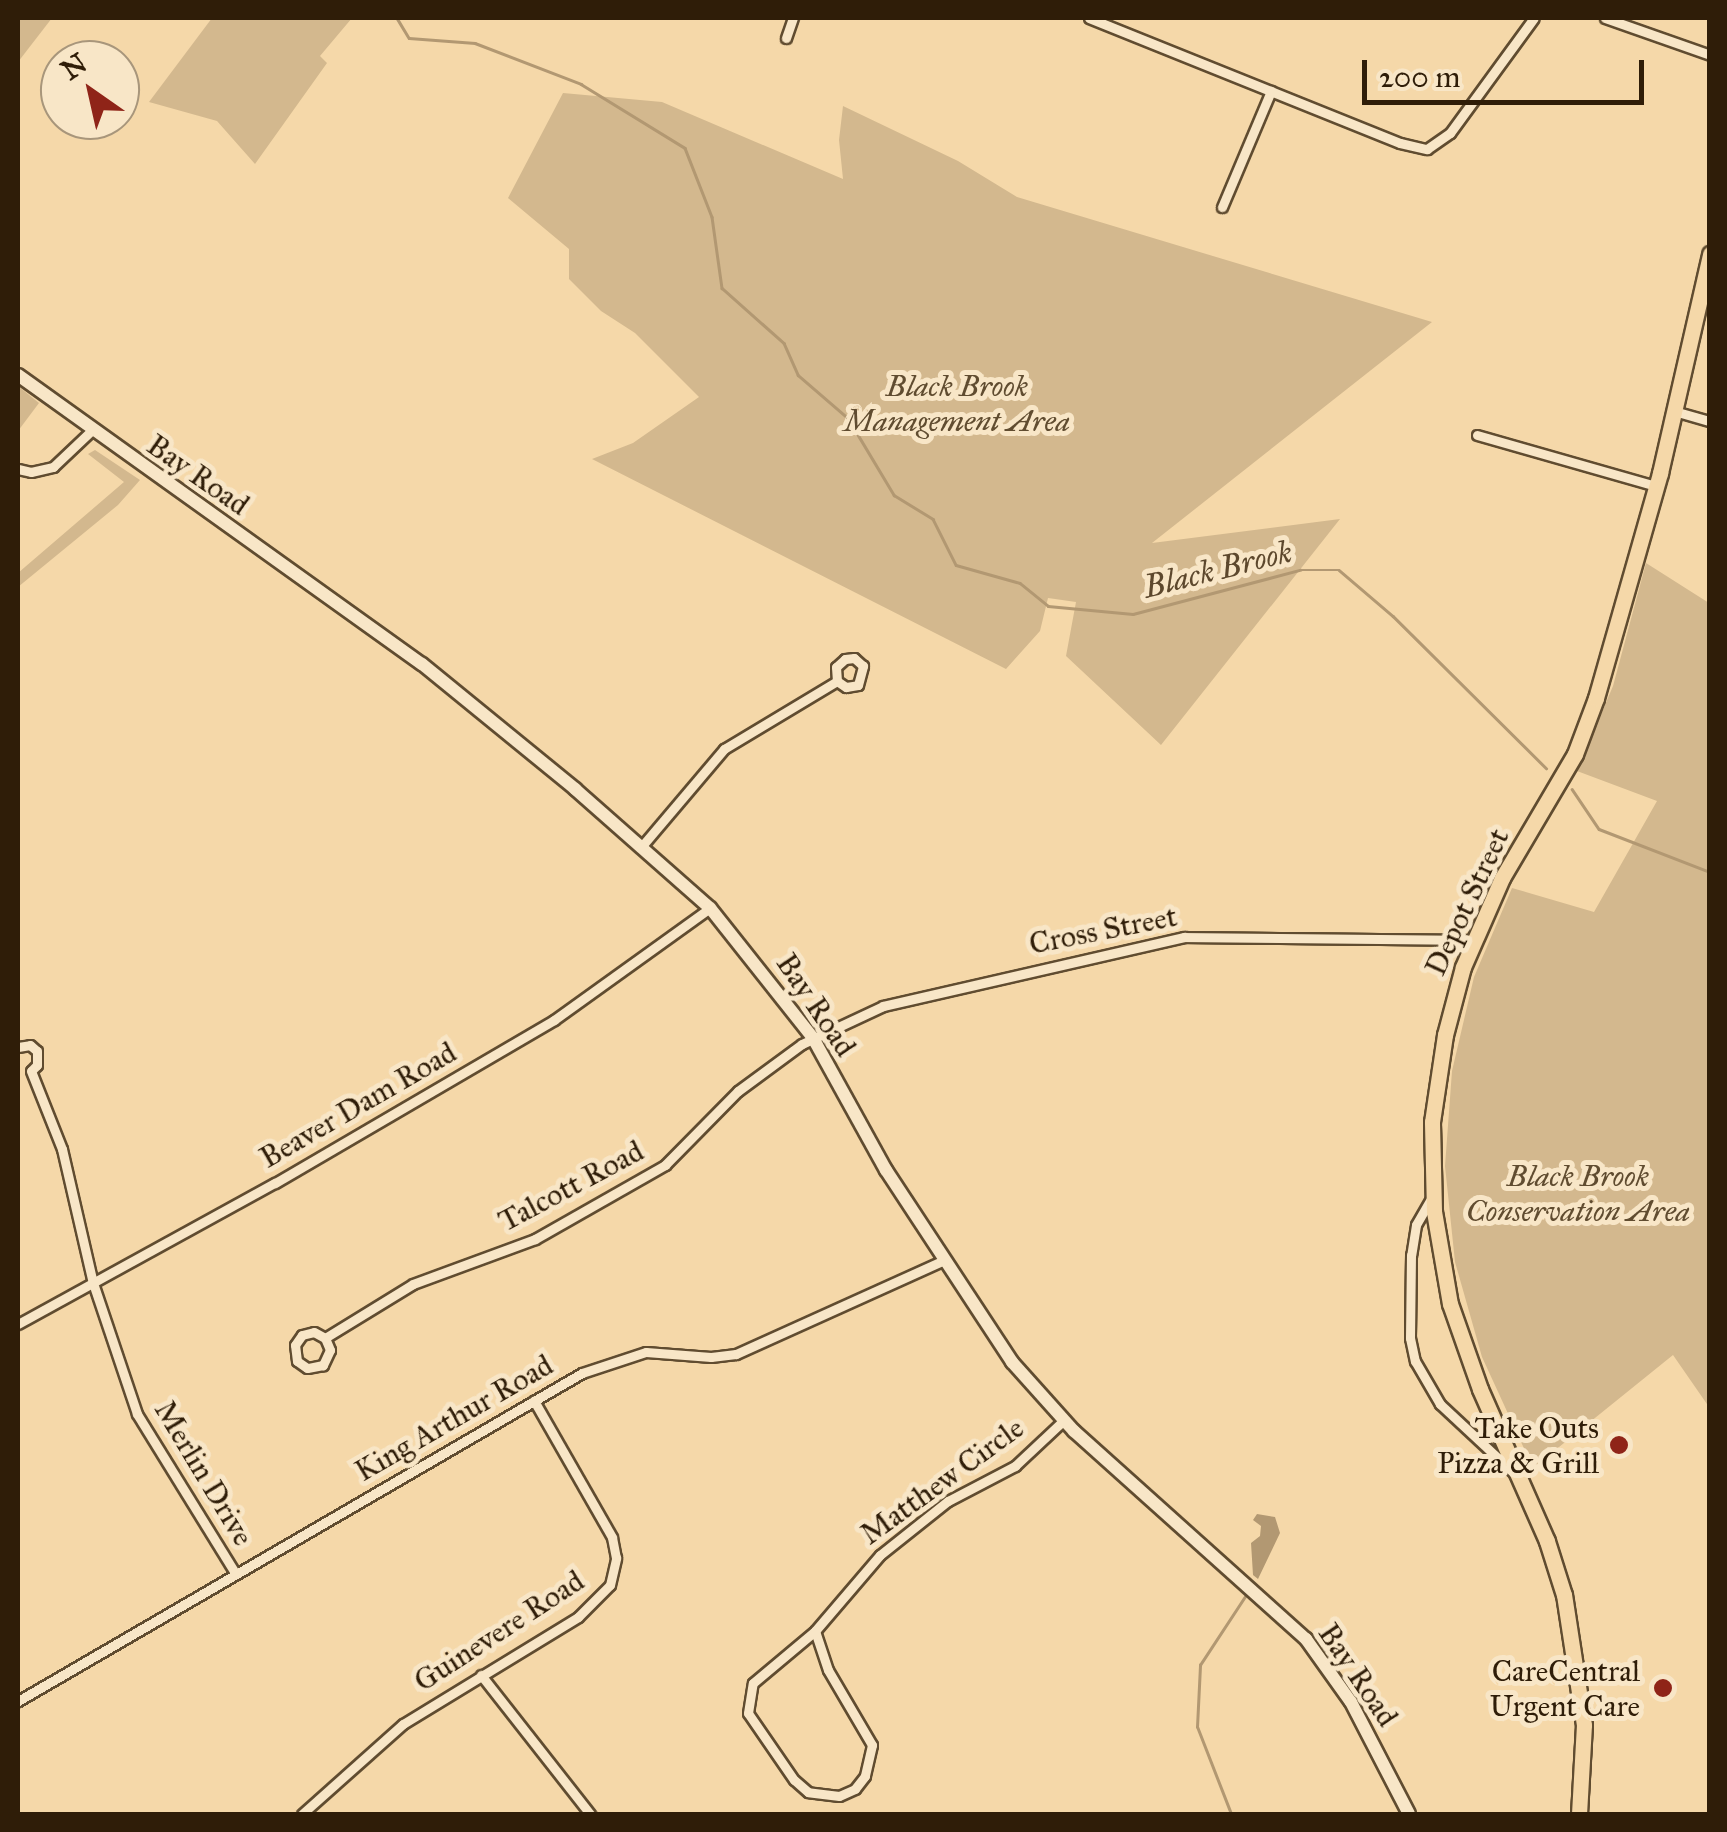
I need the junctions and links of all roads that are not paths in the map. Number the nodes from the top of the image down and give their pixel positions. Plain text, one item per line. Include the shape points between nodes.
1 (793, 18) edge
2 (1089, 18) edge
3 (1534, 18) edge
4 (1605, 18) edge
5 (786, 38) dead end
6 (1710, 55) edge
7 (1271, 91) junction
8 (1222, 208) dead end
9 (1710, 254) edge
10 (18, 376) edge
11 (1674, 411) junction
12 (1710, 421) edge
13 (91, 431) junction
14 (1477, 435) dead end
15 (18, 469) edge
16 (1656, 486) junction
17 (837, 680) dead end
18 (642, 846) junction
19 (710, 908) junction
20 (1475, 940) junction
21 (813, 1038) junction
22 (18, 1048) edge
23 (18, 1069) edge
24 (30, 1070) junction
25 (1433, 1195) junction
26 (944, 1260) junction
27 (94, 1283) junction
28 (18, 1324) edge
29 (325, 1338) junction
30 (534, 1400) junction
31 (1063, 1421) junction
32 (1520, 1477) junction
33 (236, 1574) junction
34 (815, 1632) junction
35 (481, 1675) junction
36 (18, 1701) edge
37 (302, 1814) edge
38 (590, 1814) edge
39 (1409, 1814) edge
40 (1579, 1814) edge

1 - 5 street
2 - 7 street
3 - 7 street via 1450,134 1426,149
4 - 6 street
7 - 8 street
9 - 11 highway, Depot Street
10 - 13 main road, Bay Road
11 - 12 street
11 - 16 highway, Depot Street
13 - 15 street via 54,467
13 - 18 main road, Bay Road via 422,664
14 - 16 street
16 - 20 highway, Depot Street via 1581,740 1502,878
17 - 18 street via 724,749
18 - 19 main road, Bay Road
19 - 21 main road, Bay Road
19 - 27 street, Beaver Dam Road via 554,1020
20 - 21 street, Cross Street via 1184,938 901,1001
20 - 25 highway, Depot Street via 1439,1068
21 - 26 main road, Bay Road
21 - 29 street, Talcott Road via 734,1094 664,1165 535,1239 425,1278
22 - 24 street, Merlin Drive via 37,1051
23 - 24 street
24 - 27 street, Merlin Drive via 62,1149
25 - 32 highway, Depot Street via 1456,1326
25 - 32 street via 1416,1225 1411,1255 1415,1361 1449,1414
26 - 30 street, King Arthur Road via 744,1352 626,1355
26 - 31 main road, Bay Road via 1012,1362
27 - 28 street, Beaver Dam Road
27 - 33 street, Merlin Drive via 141,1422
29 - 29 street, Talcott Road via 302,1335 294,1344 297,1361 306,1368 323,1365 330,1350
30 - 33 street, King Arthur Road
30 - 35 street, Guinevere Road via 603,1516 616,1548 615,1568 594,1604
31 - 34 street, Matthew Circle via 1014,1466 948,1501 880,1555
31 - 39 main road, Bay Road via 1306,1639 1351,1702
32 - 40 highway, Depot Street via 1560,1576 1575,1650 1584,1746
33 - 36 street, King Arthur Road
34 - 34 street, Matthew Circle via 753,1683 748,1713 794,1780 808,1792 839,1796 865,1776 872,1746 828,1670
35 - 37 street, Guinevere Road via 403,1724
35 - 38 street

